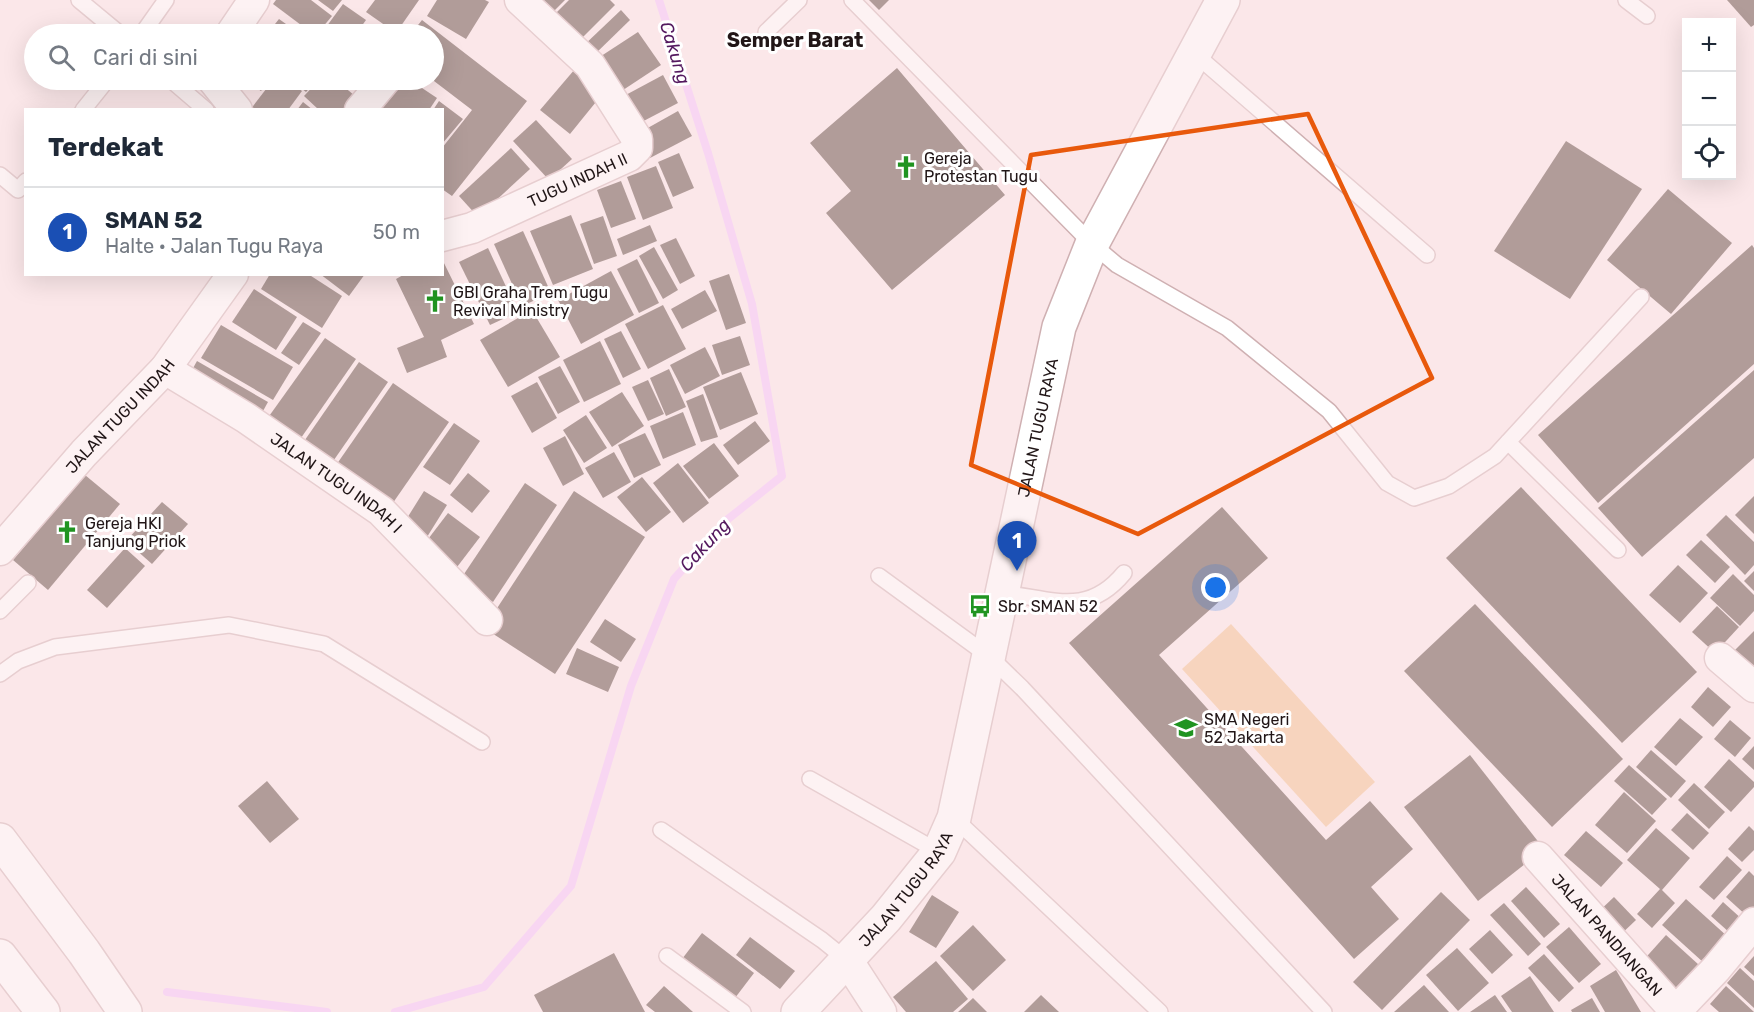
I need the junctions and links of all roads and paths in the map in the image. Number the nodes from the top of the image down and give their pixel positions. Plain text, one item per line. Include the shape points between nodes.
1 (79, 0) edge
2 (166, 0) edge
3 (254, 0) edge
4 (520, 0) edge
5 (799, 0) edge
6 (852, 0) edge
7 (1223, 0) edge
8 (1626, 0) edge
9 (1647, 16) dead end
10 (108, 24) edge
11 (149, 24) edge
12 (238, 24) edge
13 (766, 32) dead end
14 (1195, 54) junction
15 (99, 90) edge
16 (183, 90) edge
17 (221, 90) edge
18 (377, 90) edge
19 (85, 108) edge
20 (204, 108) edge
21 (235, 108) edge
22 (362, 108) edge
23 (0, 175) edge
24 (23, 189) edge
25 (444, 235) edge
26 (1092, 244) junction
27 (1427, 255) dead end
28 (232, 276) edge
29 (1641, 297) dead end
30 (165, 369) junction
31 (1508, 442) junction
32 (0, 550) edge
33 (1618, 550) dead end
34 (1124, 573) dead end
35 (879, 576) dead end
36 (28, 583) dead end
37 (1001, 593) junction
38 (0, 611) edge
39 (487, 620) dead end
40 (990, 657) junction
41 (1720, 658) dead end
42 (0, 674) edge
43 (1754, 687) edge
44 (482, 742) dead end
45 (810, 779) dead end
46 (954, 818) junction
47 (661, 830) dead end
48 (0, 840) edge
49 (939, 852) junction
50 (1538, 857) dead end
51 (1754, 923) edge
52 (0, 956) edge
53 (667, 956) dead end
54 (848, 961) junction
55 (43, 1012) edge
56 (125, 1012) edge
57 (743, 1012) edge
58 (798, 1012) edge
59 (881, 1012) edge
60 (1160, 1012) edge
61 (1324, 1012) edge
62 (1675, 1012) edge

1 - 10 lane
2 - 11 lane
3 - 12 street
4 - 25 street, TUGU INDAH II via 590,65 637,139 637,148 629,156 472,228
5 - 13 lane
6 - 26 lane
7 - 14 main road, JALAN TUGU RAYA
8 - 9 lane
14 - 26 main road, JALAN TUGU RAYA
14 - 27 lane
15 - 19 lane
16 - 20 lane
17 - 21 street
18 - 22 street
23 - 24 lane
26 - 31 lane via 1117,265 1227,328 1329,411 1387,483 1414,498 1449,486 1495,456
26 - 37 main road, JALAN TUGU RAYA via 1059,327
28 - 30 street, JALAN TUGU INDAH
29 - 31 lane
30 - 32 street, JALAN TUGU INDAH via 84,453
30 - 39 street, JALAN TUGU INDAH I via 246,418 381,511
31 - 33 lane
34 - 37 lane via 1111,588 1086,600 1069,602
35 - 40 lane
36 - 38 lane
37 - 40 main road, JALAN TUGU RAYA
40 - 46 main road, JALAN TUGU RAYA
40 - 61 lane
41 - 43 street
42 - 44 lane via 18,661 55,647 229,625 324,644
45 - 49 lane
46 - 49 main road, JALAN TUGU RAYA
46 - 60 lane
47 - 54 lane
48 - 56 main road
49 - 54 main road, JALAN TUGU RAYA
50 - 62 street, JALAN PANDIANGAN
51 - 62 street
52 - 55 main road
53 - 57 lane
54 - 58 main road, JALAN TUGU RAYA
54 - 59 street

